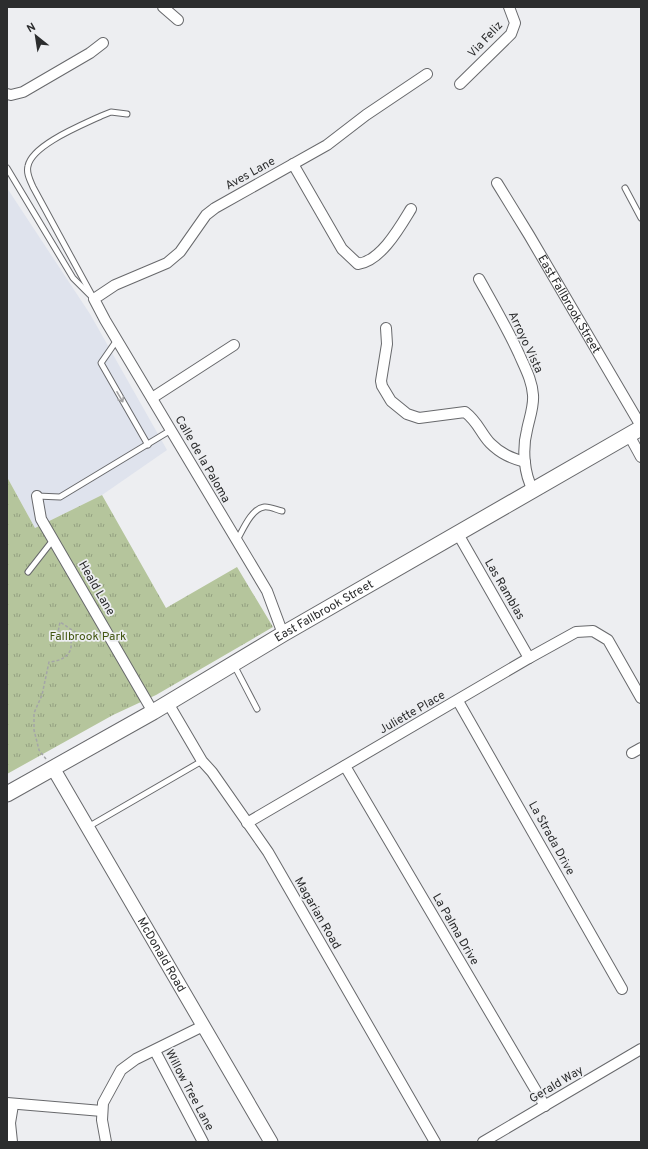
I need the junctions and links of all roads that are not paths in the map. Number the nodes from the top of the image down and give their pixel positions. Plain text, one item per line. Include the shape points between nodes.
1 (163, 7) edge
2 (509, 7) edge
3 (178, 20) dead end
4 (103, 43) dead end
5 (427, 74) dead end
6 (460, 84) dead end
7 (7, 94) edge
8 (127, 114) dead end
9 (293, 164) junction
10 (7, 168) edge
11 (497, 183) dead end
12 (625, 188) dead end
13 (411, 209) dead end
14 (641, 218) edge
15 (479, 279) dead end
16 (94, 299) junction
17 (386, 328) dead end
18 (117, 340) junction
19 (234, 345) dead end
20 (152, 398) junction
21 (171, 430) junction
22 (637, 430) edge
23 (148, 445) junction
24 (641, 457) edge
25 (525, 462) junction
26 (534, 490) junction
27 (37, 496) joint
28 (282, 511) dead end
29 (458, 534) junction
30 (53, 540) junction
31 (236, 541) junction
32 (28, 572) dead end
33 (283, 634) junction
34 (529, 658) junction
35 (234, 664) junction
36 (641, 698) edge
37 (458, 701) junction
38 (168, 703) junction
39 (257, 709) dead end
40 (153, 712) junction
41 (202, 761) junction
42 (345, 766) junction
43 (53, 768) junction
44 (7, 794) edge
45 (247, 823) junction
46 (87, 828) junction
47 (622, 989) dead end
48 (203, 1026) junction
49 (641, 1049) edge
50 (155, 1051) junction
51 (10, 1104) edge
52 (545, 1106) junction
53 (102, 1111) junction
54 (12, 1142) edge
55 (106, 1142) edge
56 (204, 1142) edge
57 (271, 1142) edge
58 (435, 1142) edge
59 (483, 1142) edge

1 - 3 street
2 - 6 street, Via Feliz via 515,23 511,34
4 - 7 street via 22,92
5 - 9 street, Aves Lane via 327,145
8 - 16 lane via 111,112 101,116 40,148 28,164 27,172 33,186
9 - 13 street via 342,249 358,264 365,264 386,246
9 - 16 street, Aves Lane via 206,215 180,252 167,263 115,285
10 - 16 lane via 73,278
11 - 22 street, East Fallbrook Street via 529,235
12 - 14 lane
15 - 25 street, Arroyo Vista via 530,379 533,396 531,418 526,432
16 - 18 street, Calle de la Paloma
17 - 25 street via 381,381 391,401 407,414 419,418 465,412 474,419 490,442 506,456
18 - 20 street, Calle de la Paloma
18 -> 23 lane via 101,363
19 - 20 street
20 - 21 street, Calle de la Paloma
21 - 23 lane
21 - 31 street, Calle de la Paloma
22 - 24 street
22 - 26 main road, East Fallbrook Street
23 - 27 lane via 60,497
25 - 26 street, Arroyo Vista via 529,483
26 - 29 main road, East Fallbrook Street
27 - 30 street, Heald Lane via 41,519
28 - 31 lane via 267,506 259,509 250,517
29 - 33 main road, East Fallbrook Street
29 - 34 street, Las Ramblas
30 - 32 lane
30 - 40 street, Heald Lane
31 - 33 street, Calle de la Paloma via 266,591
33 - 35 main road, East Fallbrook Street
34 - 36 street, Juliette Place via 576,632 593,631 608,640
34 - 37 street, Juliette Place
35 - 38 main road, East Fallbrook Street
35 - 39 lane
37 - 42 street, Juliette Place
37 - 47 street, La Strada Drive
38 - 40 main road, East Fallbrook Street
38 - 41 street, Magarian Road
40 - 43 main road, East Fallbrook Street
41 - 45 street, Magarian Road
41 - 46 lane
42 - 45 street, Juliette Place
42 - 52 street, La Palma Drive
43 - 44 main road, East Fallbrook Street
43 - 46 street, McDonald Road
45 - 58 street, Magarian Road via 268,852
46 - 48 street, McDonald Road
48 - 50 street
48 - 57 street, McDonald Road
49 - 52 street, Gerald Way
50 - 53 street via 136,1059 121,1070 103,1103
50 - 56 street, Willow Tree Lane
51 - 53 street
51 - 54 street
52 - 59 street, Gerald Way
53 - 55 street

